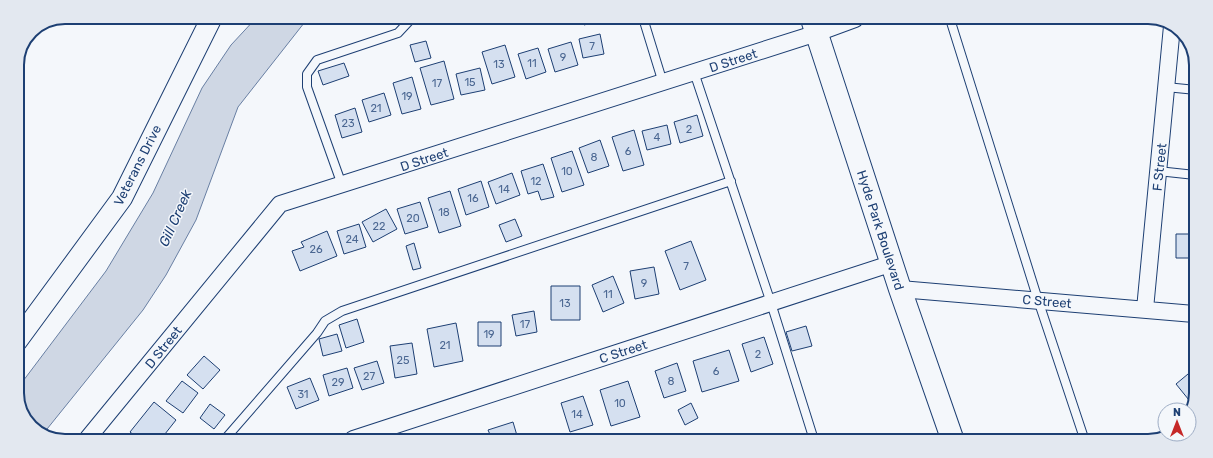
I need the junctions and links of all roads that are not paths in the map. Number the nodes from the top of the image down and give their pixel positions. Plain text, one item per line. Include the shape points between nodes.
1 (209, 24) edge
2 (406, 24) edge
3 (645, 24) edge
4 (826, 24) edge
5 (952, 24) edge
6 (814, 26) edge
7 (1171, 31) edge
8 (694, 72) junction
9 (663, 82) junction
10 (1166, 87) junction
11 (1189, 89) edge
12 (1158, 171) junction
13 (1189, 174) edge
14 (731, 181) junction
15 (342, 185) junction
16 (893, 263) junction
17 (900, 289) junction
18 (1038, 300) junction
19 (771, 303) junction
20 (1145, 309) junction
21 (1189, 313) edge
22 (24, 331) edge
23 (91, 434) edge
24 (229, 434) edge
25 (368, 434) edge
26 (812, 434) edge
27 (951, 434) edge
28 (1083, 434) edge

1 - 22 street, Veterans Drive via 122,198
2 - 15 lane via 398,33 317,60 307,74 307,87
3 - 9 lane
4 - 6 street, D Street
5 - 18 lane
6 - 8 street, D Street
6 - 16 main road, Hyde Park Boulevard
7 - 10 street, F Street
8 - 9 street, D Street
8 - 14 lane
9 - 15 street, D Street
10 - 11 lane
10 - 12 street, F Street
12 - 13 lane
12 - 20 street, F Street
14 - 19 lane
14 - 24 lane via 342,311 325,321
15 - 23 street, D Street via 280,204
16 - 17 main road, Hyde Park Boulevard
16 - 19 street, C Street
17 - 18 street, C Street
17 - 27 main road, Hyde Park Boulevard
18 - 20 street, C Street
18 - 28 lane
19 - 25 street, C Street
19 - 26 lane
20 - 21 street, C Street

